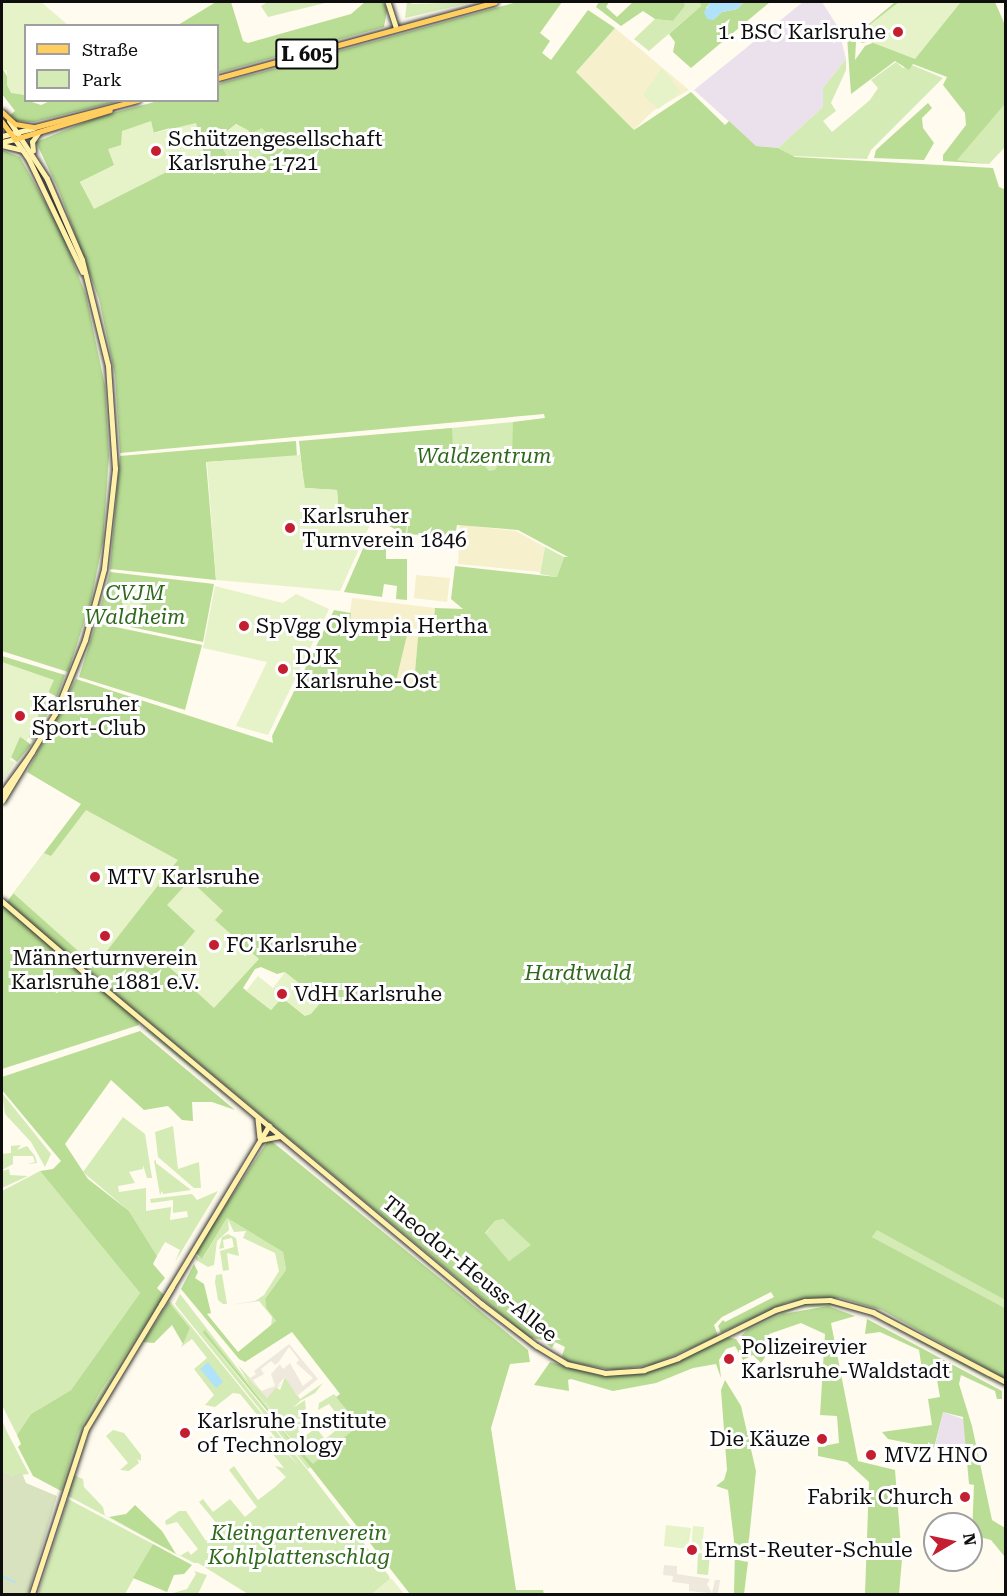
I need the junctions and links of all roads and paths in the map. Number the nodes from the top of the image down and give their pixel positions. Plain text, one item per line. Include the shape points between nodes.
1 (388, 2) edge
2 (495, 2) edge
3 (397, 29) junction
4 (219, 78) edge
5 (131, 102) edge
6 (2, 112) edge
7 (4, 121) edge
8 (37, 130) junction
9 (2, 136) edge
10 (16, 136) junction
11 (2, 143) edge
12 (23, 151) junction
13 (34, 157) junction
14 (88, 282) junction
15 (34, 750) junction
16 (2, 793) edge
17 (2, 801) edge
18 (2, 901) edge
19 (257, 1116) junction
20 (269, 1126) junction
21 (280, 1136) junction
22 (260, 1140) junction
23 (1005, 1382) edge
24 (32, 1594) edge

1 - 3 main road
2 - 3 main road, L 605
3 - 4 main road, L 605
5 - 8 main road
6 - 7 main road
7 - 8 main road
7 - 10 main road
8 - 10 main road
8 - 13 main road via 32,144
9 - 10 main road
10 - 11 main road
10 - 12 main road
10 - 13 main road
11 - 12 main road
12 - 14 main road via 54,205
13 - 14 main road via 69,226
14 - 15 main road via 104,342 112,398 112,524 86,640 61,701
15 - 16 main road
15 - 17 main road
18 - 19 main road, Theodor-Heuss-Allee
19 - 20 main road, Theodor-Heuss-Allee
19 - 22 main road
20 - 21 main road, Theodor-Heuss-Allee
20 - 22 main road
21 - 22 main road
21 - 23 main road, Theodor-Heuss-Allee via 516,1331 542,1350 580,1369 616,1374 653,1368 775,1310 823,1300 873,1312
22 - 24 main road via 86,1429

